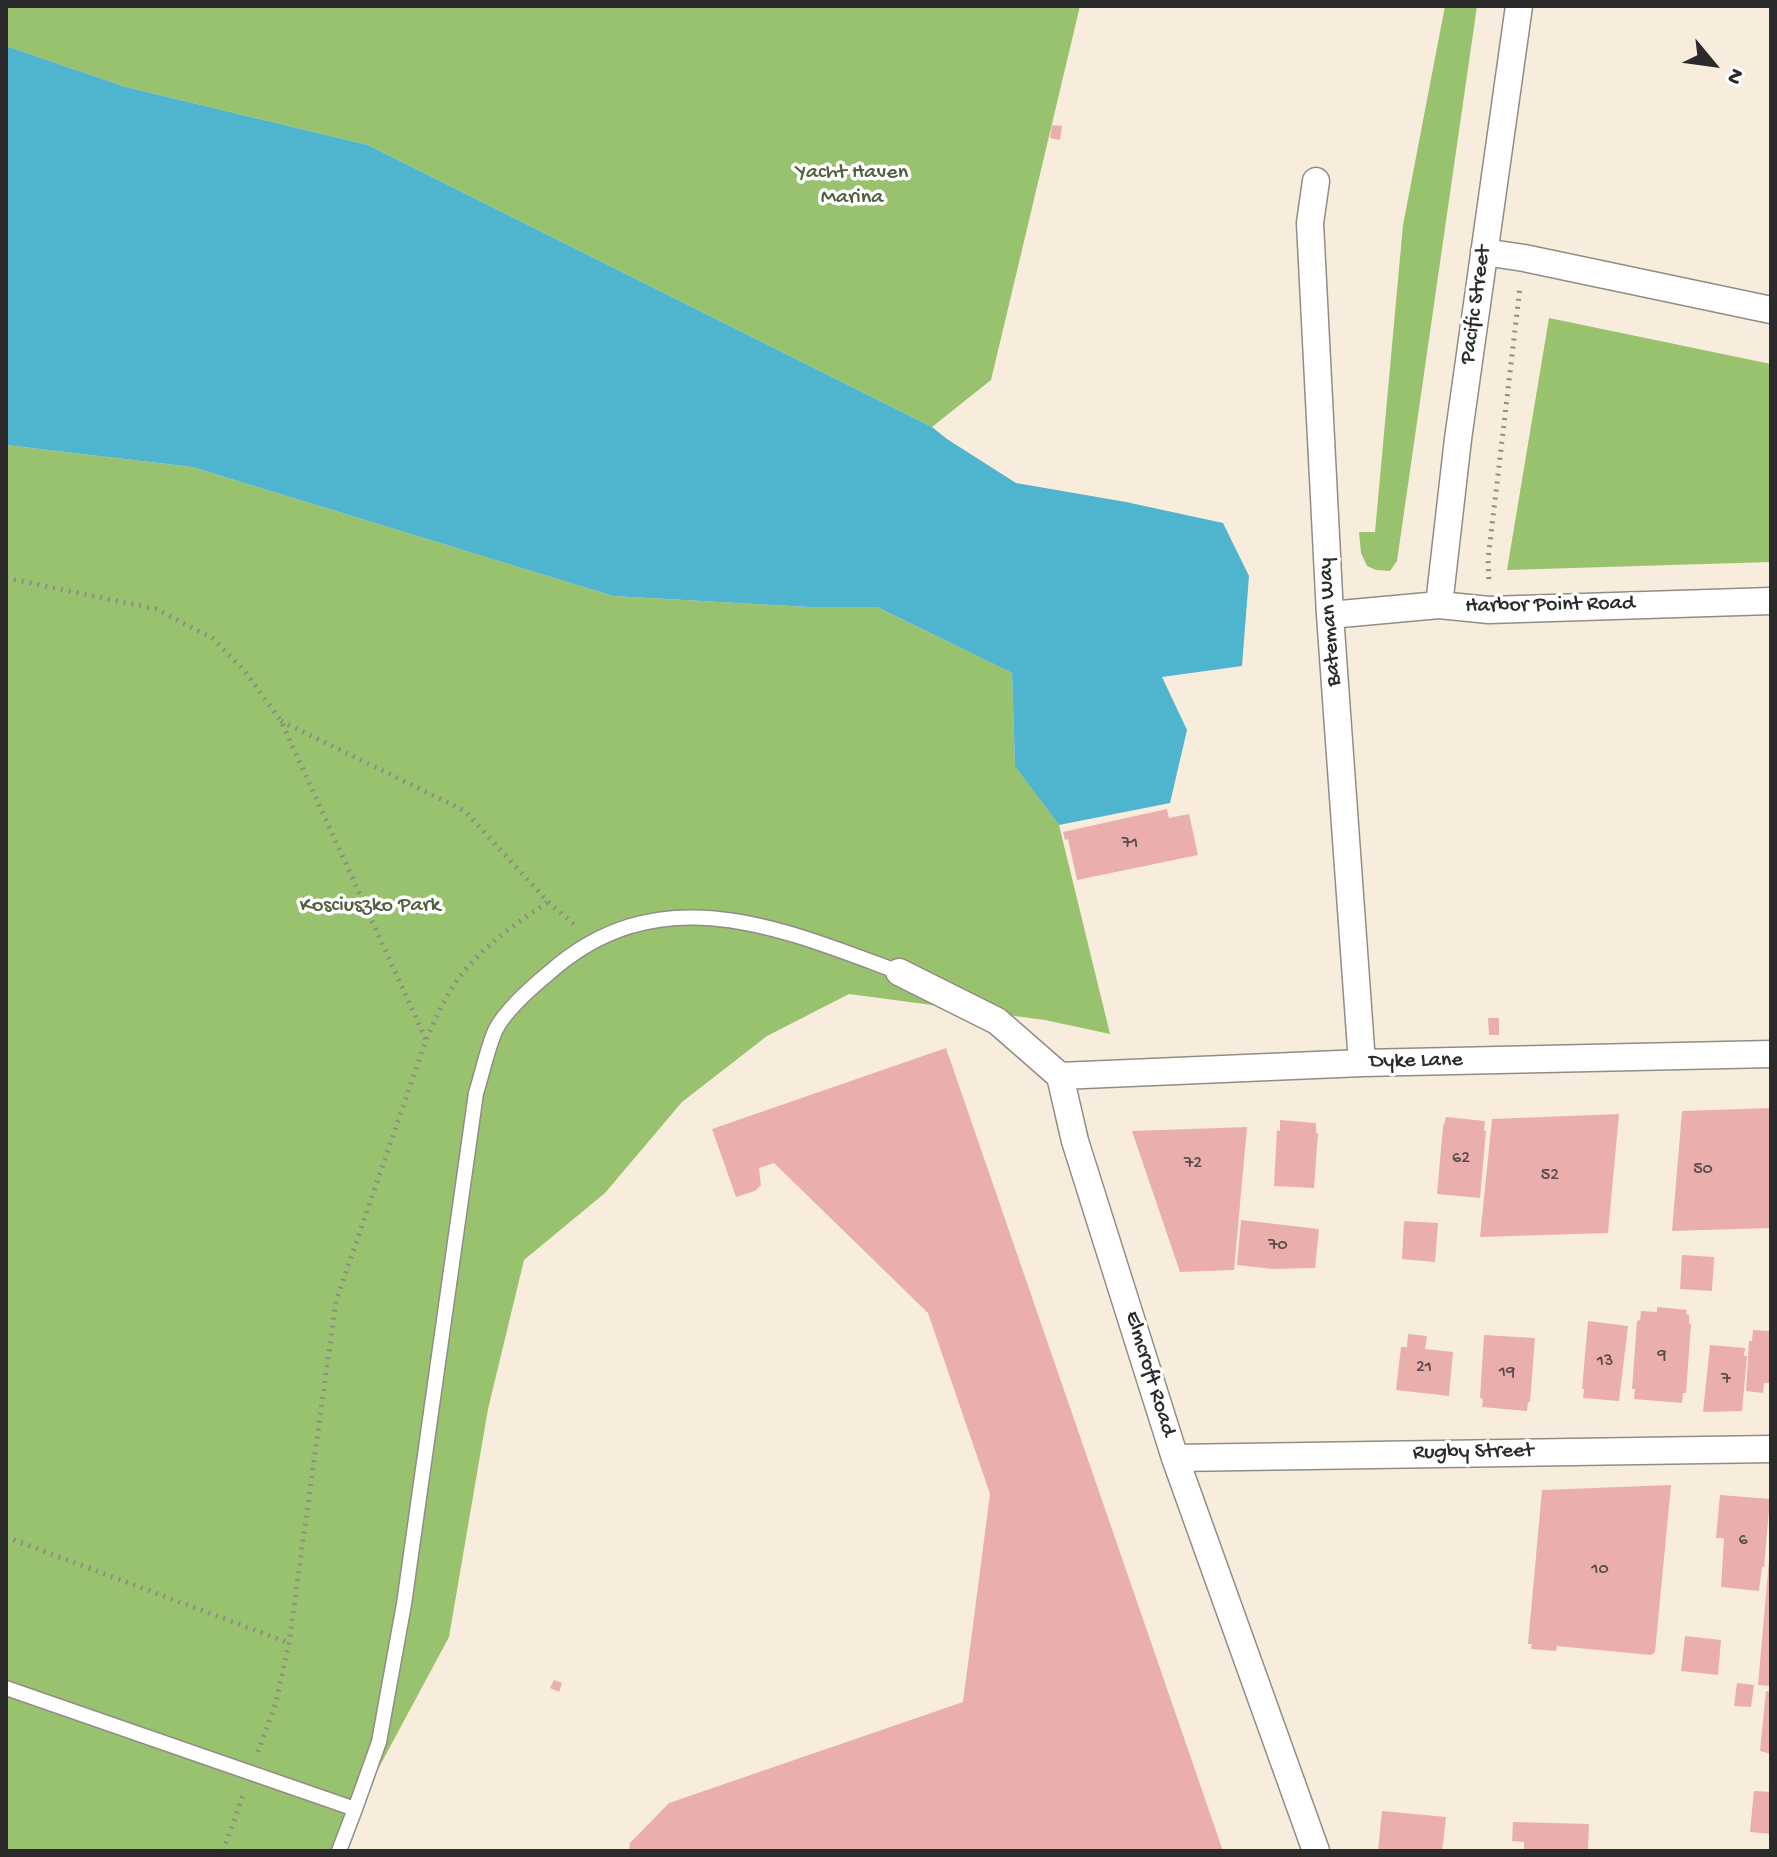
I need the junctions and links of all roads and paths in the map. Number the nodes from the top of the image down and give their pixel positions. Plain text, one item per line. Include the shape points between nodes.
1 (1519, 6) edge
2 (1316, 181) dead end
3 (1484, 252) junction
4 (1524, 258) junction
5 (1771, 310) edge
6 (6, 578) edge
7 (1771, 601) edge
8 (1439, 605) junction
9 (1489, 610) junction
10 (1330, 615) junction
11 (281, 721) junction
12 (548, 902) junction
13 (589, 943) junction
14 (899, 972) joint
15 (426, 1040) junction
16 (1771, 1054) edge
17 (1362, 1063) junction
18 (1060, 1076) junction
19 (1771, 1449) edge
20 (1175, 1458) junction
21 (6, 1537) edge
22 (289, 1643) junction
23 (6, 1688) edge
24 (251, 1773) junction
25 (355, 1809) junction
26 (223, 1851) edge
27 (339, 1851) edge
28 (1316, 1851) edge

1 - 3 street, Pacific Street
2 - 10 street, Bateman Way via 1310,223
3 - 4 street
3 - 8 street, Pacific Street
4 - 5 street
4 - 9 path via 1488,560
6 - 11 path via 156,609 212,638 244,670
7 - 9 street, Harbor Point Road
8 - 9 street, Harbor Point Road
8 - 10 street, Harbor Point Road
10 - 17 street, Bateman Way
11 - 12 path via 465,811
11 - 15 path
12 - 13 path
12 - 15 path via 515,923 465,969
13 - 14 lane via 632,925 710,917 769,927
13 - 25 lane via 526,993 496,1029 476,1093 404,1604 379,1742
14 - 18 street via 997,1021
15 - 22 path via 336,1301
16 - 17 street, Dyke Lane
17 - 18 street, Dyke Lane
18 - 20 street, Elmcroft Road via 1075,1141
19 - 20 street, Rugby Street
20 - 28 street, Elmcroft Road
21 - 22 path
22 - 24 path via 276,1702
23 - 24 lane
24 - 25 lane
24 - 26 path
25 - 27 lane

